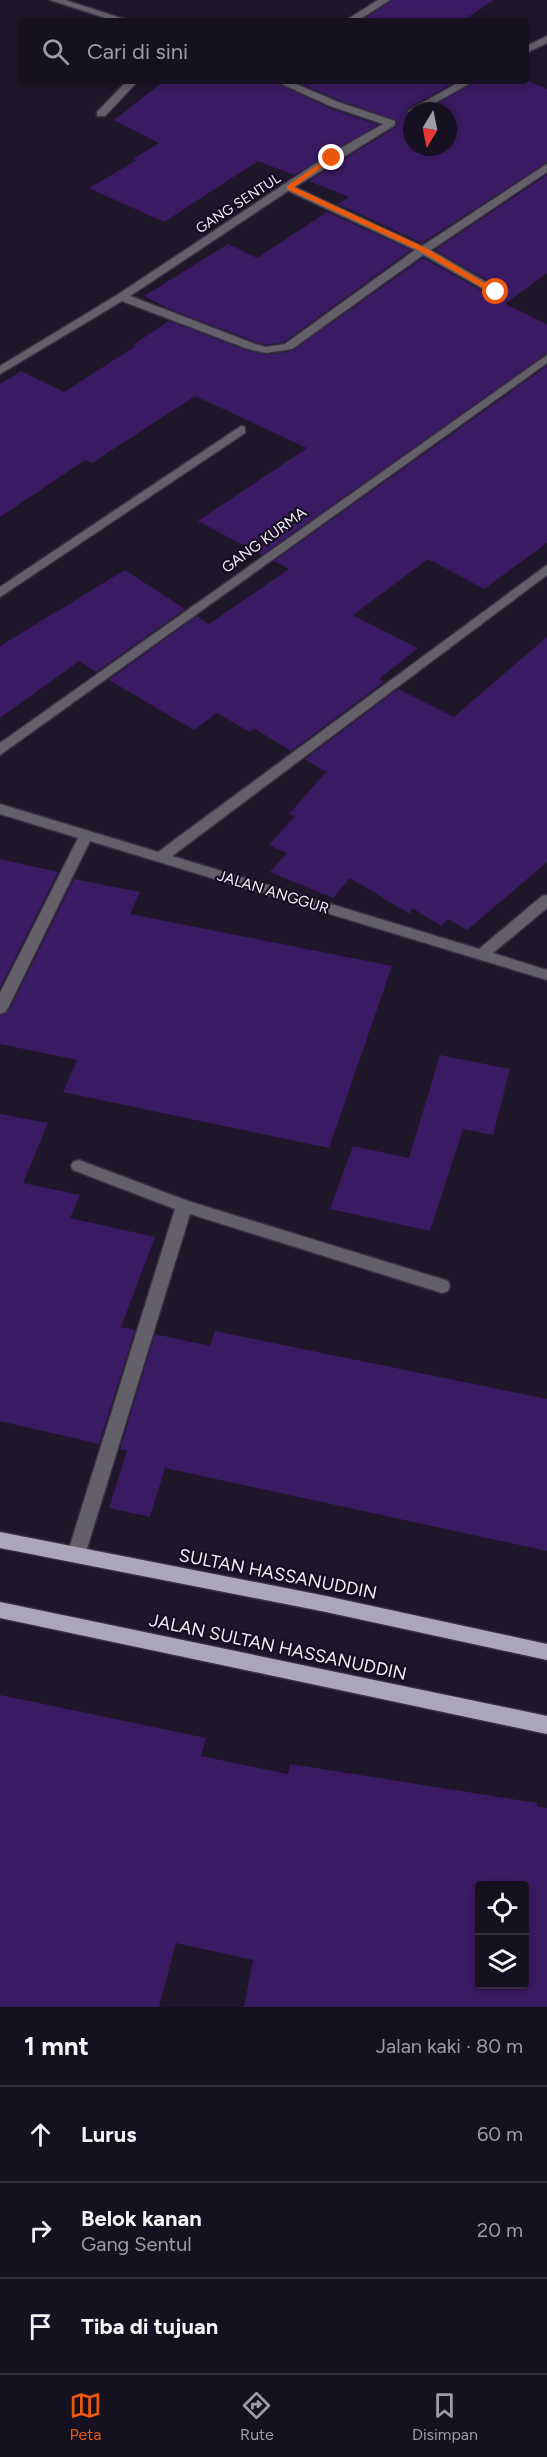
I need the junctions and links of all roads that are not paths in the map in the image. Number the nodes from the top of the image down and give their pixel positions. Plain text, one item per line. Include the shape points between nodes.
1 (55, 0) edge
2 (385, 0) edge
3 (75, 3) edge
4 (116, 18) edge
5 (355, 18) edge
6 (547, 39) edge
7 (529, 48) edge
8 (130, 84) edge
9 (287, 84) edge
10 (463, 84) edge
11 (430, 102) edge
12 (100, 114) dead end
13 (403, 116) edge
14 (391, 123) junction
15 (547, 167) edge
16 (289, 188) junction
17 (423, 250) junction
18 (496, 292) dead end
19 (121, 297) junction
20 (547, 358) edge
21 (0, 371) edge
22 (241, 430) dead end
23 (547, 569) edge
24 (0, 593) edge
25 (0, 750) edge
26 (0, 809) edge
27 (86, 836) junction
28 (160, 858) junction
29 (547, 900) edge
30 (482, 954) junction
31 (547, 975) edge
32 (0, 1008) edge
33 (79, 1166) dead end
34 (184, 1206) junction
35 (442, 1286) dead end
36 (0, 1540) edge
37 (76, 1555) junction
38 (0, 1610) edge
39 (547, 1652) edge
40 (547, 1725) edge

1 - 3 street
2 - 5 street
3 - 4 street
6 - 7 street
8 - 12 street
9 - 14 street
10 - 11 street, GANG SENTUL
13 - 14 street, GANG SENTUL
14 - 16 street, GANG SENTUL
15 - 17 street
16 - 17 street
16 - 19 street, GANG SENTUL
17 - 18 street
17 - 19 street via 288,347 276,350 252,347
19 - 21 street, GANG SENTUL
20 - 25 street, GANG KURMA
22 - 24 street
23 - 28 street
26 - 27 street, JALAN ANGGUR
27 - 28 street, JALAN ANGGUR
27 - 32 street
28 - 30 street, JALAN ANGGUR
29 - 30 street
30 - 31 street, JALAN ANGGUR
33 - 34 street
34 - 35 street
34 - 37 street
36 - 37 main road, SULTAN HASSANUDDIN
37 - 39 main road, SULTAN HASSANUDDIN
38 - 40 main road, JALAN SULTAN HASSANUDDIN

